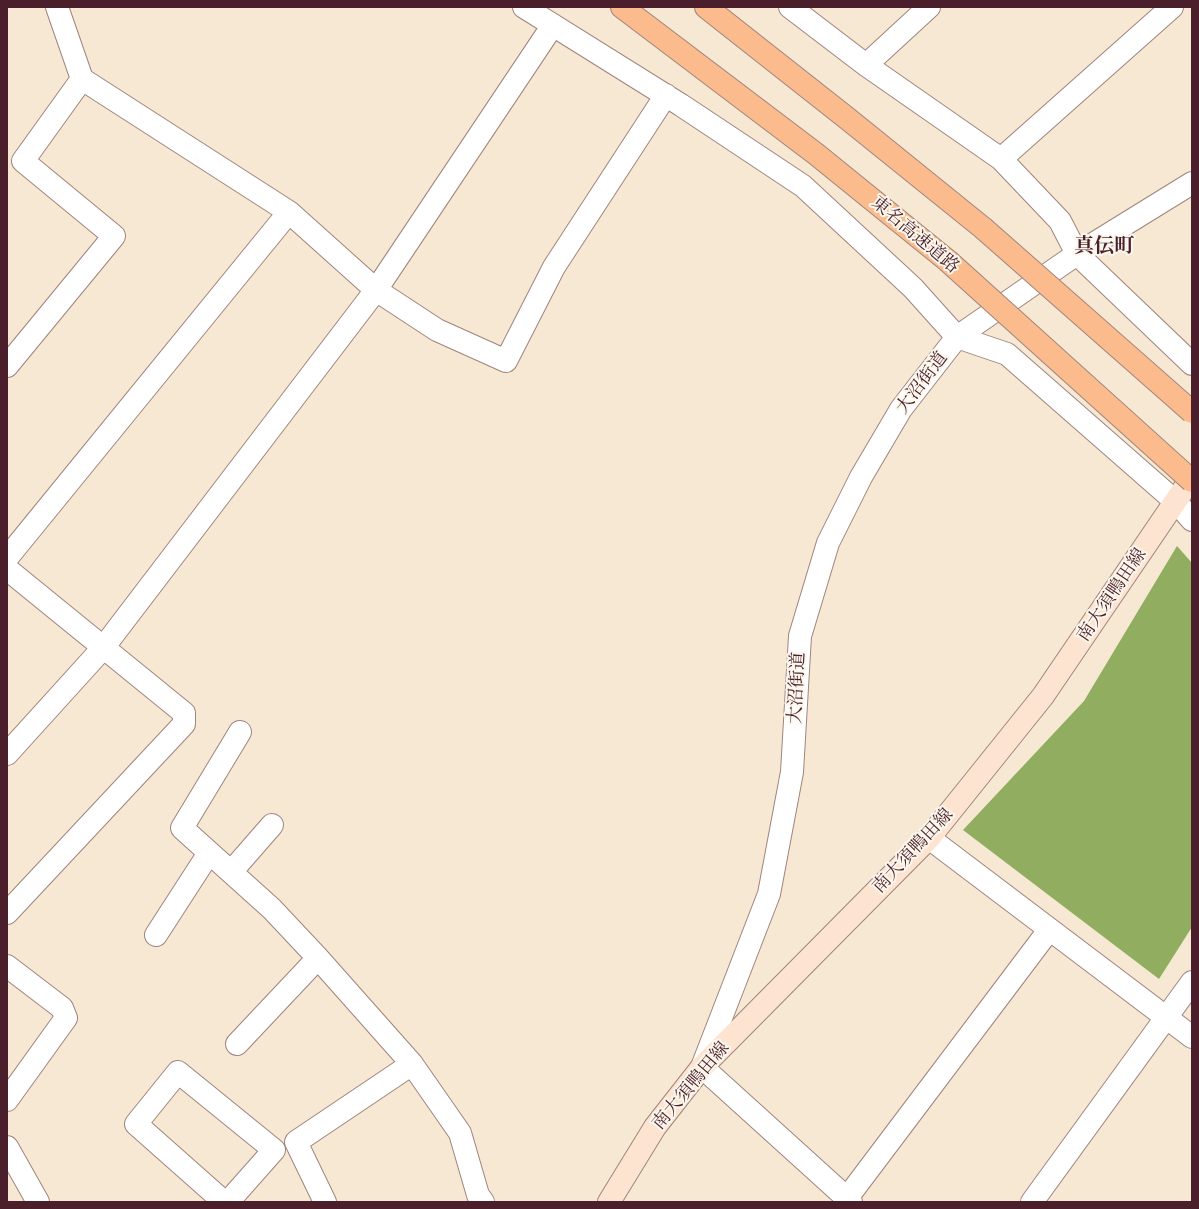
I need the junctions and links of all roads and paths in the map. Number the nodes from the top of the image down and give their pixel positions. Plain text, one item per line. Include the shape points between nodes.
1 (57, 7) edge
2 (524, 7) edge
3 (622, 7) edge
4 (706, 7) edge
5 (790, 7) edge
6 (929, 7) edge
7 (1172, 7) edge
8 (553, 25) junction
9 (866, 65) junction
10 (82, 79) junction
11 (666, 95) junction
12 (1001, 159) junction
13 (1192, 183) edge
14 (289, 212) junction
15 (1077, 254) junction
16 (376, 290) junction
17 (957, 337) junction
18 (1192, 364) edge
19 (7, 366) edge
20 (1192, 412) edge
21 (1192, 477) edge
22 (1192, 481) edge
23 (1176, 502) junction
24 (1192, 520) edge
25 (7, 558) edge
26 (7, 569) edge
27 (103, 648) junction
28 (240, 732) dead end
29 (7, 754) edge
30 (272, 825) dead end
31 (929, 838) junction
32 (209, 852) junction
33 (231, 872) junction
34 (7, 913) edge
35 (1049, 930) junction
36 (156, 935) dead end
37 (318, 958) junction
38 (7, 966) edge
39 (1192, 982) edge
40 (1166, 1017) junction
41 (1192, 1037) edge
42 (236, 1044) dead end
43 (412, 1064) junction
44 (702, 1067) junction
45 (7, 1100) edge
46 (7, 1146) edge
47 (849, 1200) edge
48 (38, 1202) edge
49 (224, 1202) edge
50 (228, 1202) edge
51 (325, 1202) edge
52 (483, 1202) edge
53 (609, 1202) edge
54 (1032, 1202) edge

1 - 10 street
2 - 8 street
3 - 22 highway, 東名高速道路, bridge via 816,154 948,262
4 - 20 highway, bridge via 983,228
5 - 9 street
6 - 9 street
7 - 12 street
8 - 11 street
8 - 16 street
9 - 12 street
10 - 14 street
10 - 19 street via 23,161 114,236
11 - 16 street via 554,267 506,361 437,330
11 - 17 street via 804,186 913,288
12 - 15 street via 1060,221
13 - 15 street
14 - 16 street
14 - 25 street
15 - 17 street, 大沼街道
15 - 18 street
16 - 27 street
17 - 23 street via 1007,354
17 - 44 street, 大沼街道 via 901,409 861,477 828,543 800,636 792,772 769,894
21 - 23 main road, 南大須鴨田線
23 - 24 street
23 - 31 main road, 南大須鴨田線 via 1043,696
26 - 27 street
27 - 29 street
27 - 34 street via 184,713 184,724
28 - 32 street via 182,828
30 - 33 street
31 - 35 street
31 - 44 main road, 南大須鴨田線
32 - 33 street
32 - 36 street
33 - 37 street via 272,909
35 - 40 street
35 - 47 street
37 - 42 street
37 - 43 street
38 - 45 street via 62,1008 66,1018
39 - 40 street
40 - 41 street
40 - 54 street
43 - 51 street via 296,1142
43 - 52 street via 460,1133 478,1195
44 - 47 street
44 - 53 main road, 南大須鴨田線 via 655,1127
46 - 48 street
49 - 50 street via 136,1124 178,1072 274,1150

